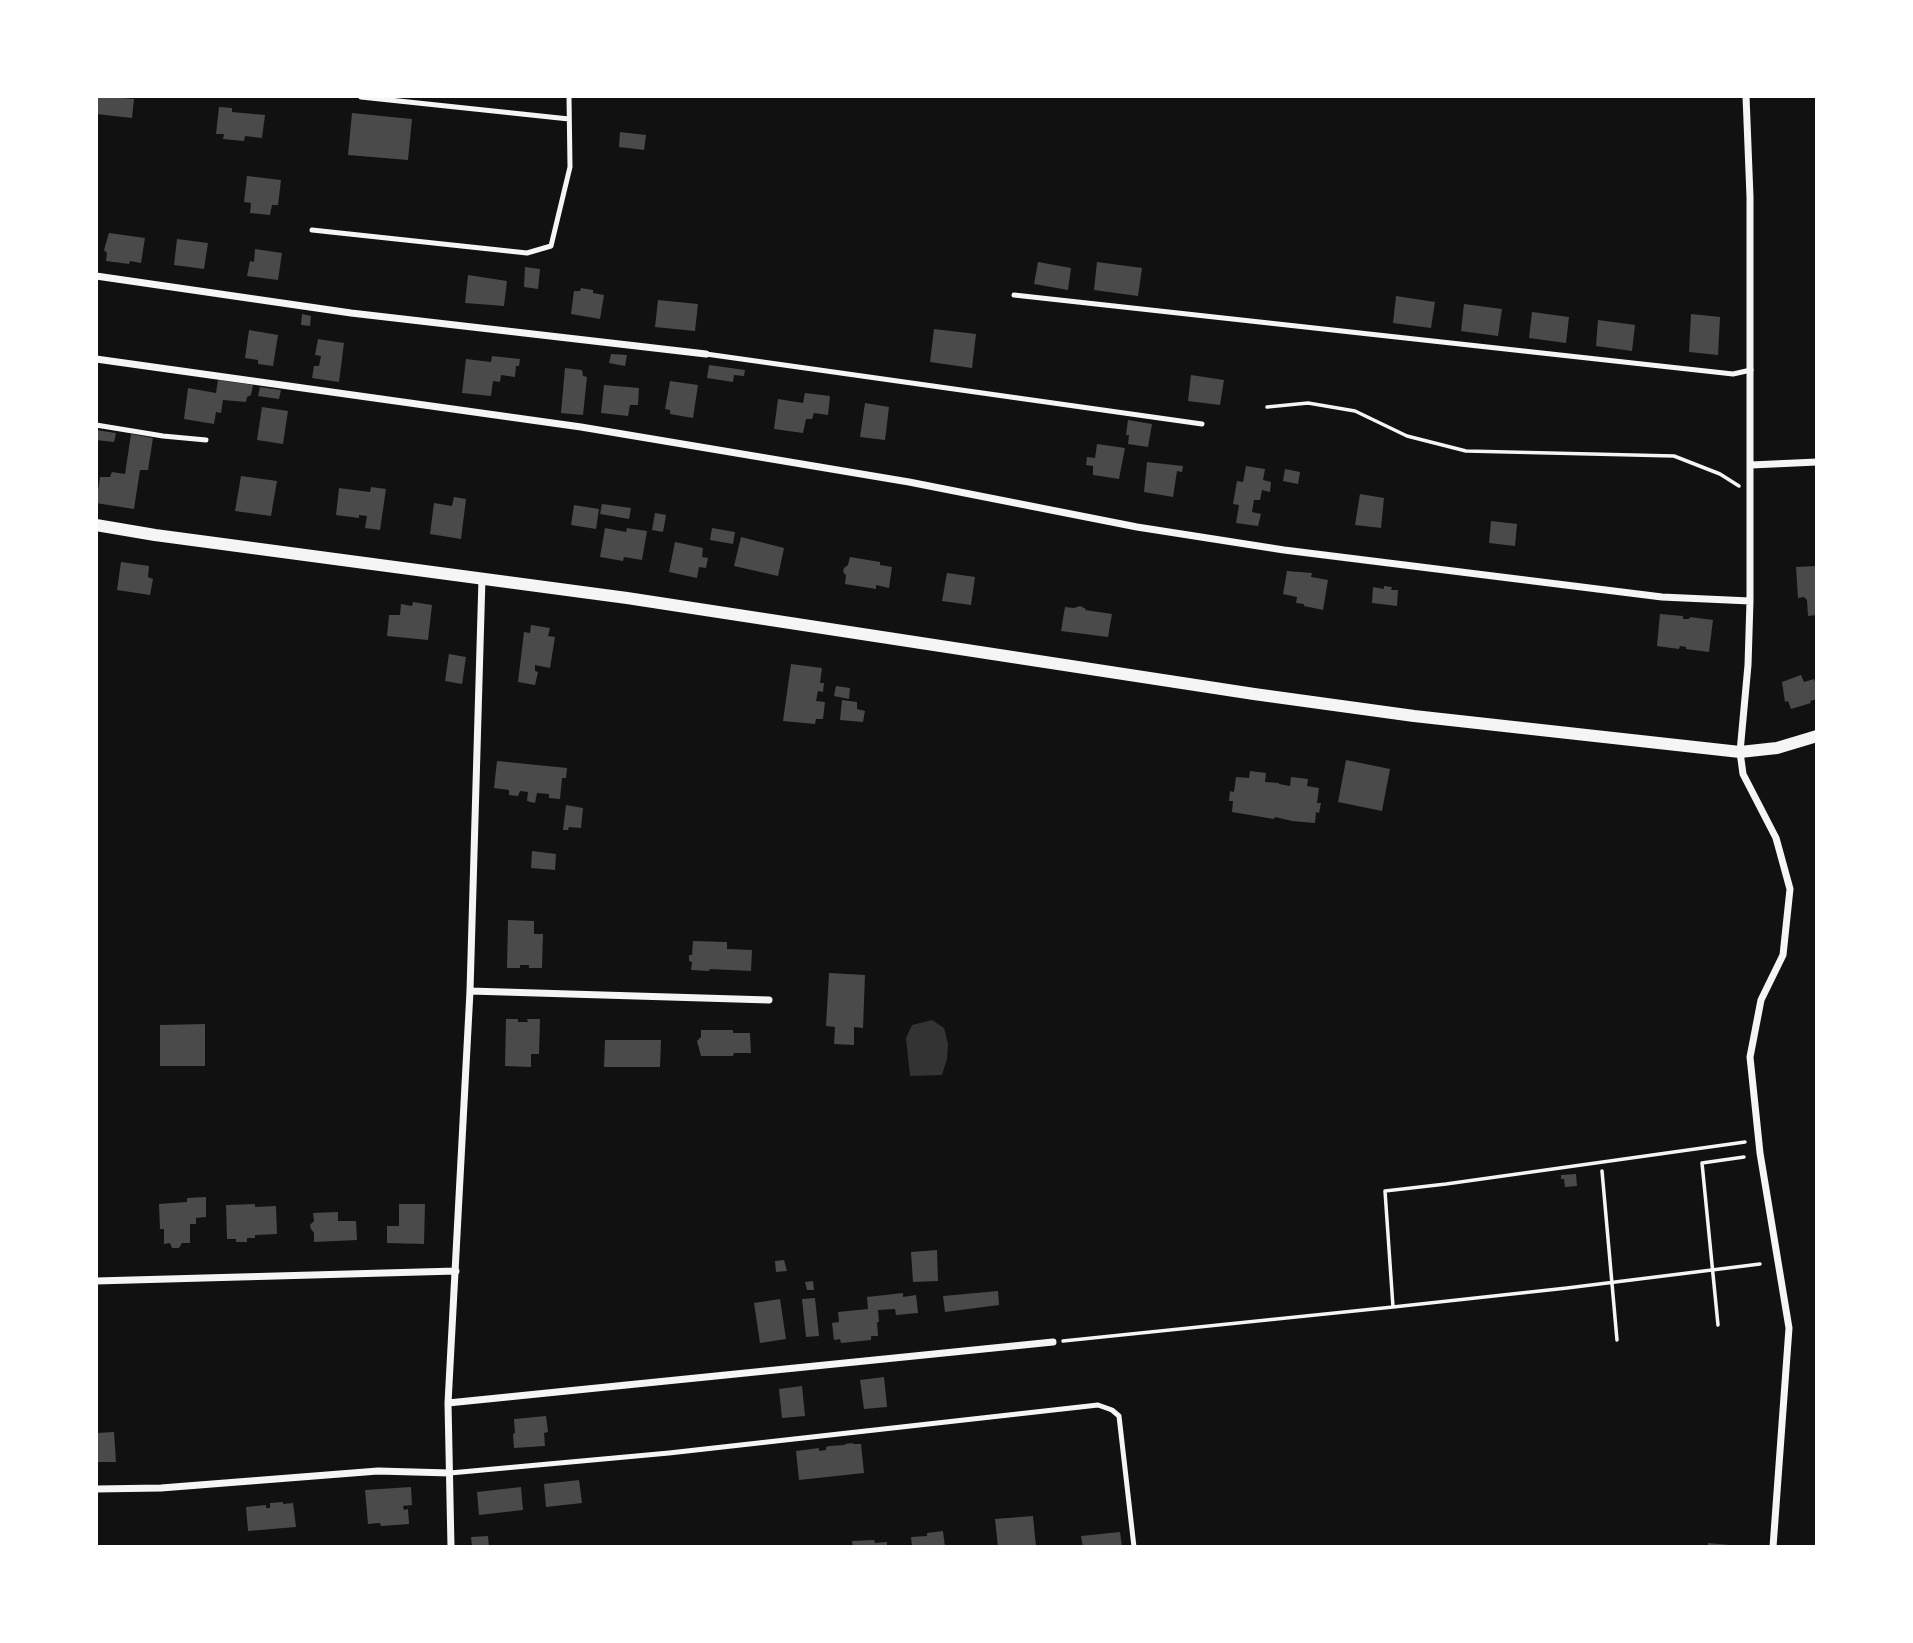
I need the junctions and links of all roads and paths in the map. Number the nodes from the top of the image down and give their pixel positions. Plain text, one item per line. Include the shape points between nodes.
1 (569, 96) edge
2 (1746, 96) edge
3 (361, 97) edge
4 (569, 119) junction
5 (312, 230) dead end
6 (96, 276) edge
7 (1014, 295) dead end
8 (706, 354) joint
9 (96, 359) edge
10 (1751, 370) junction
11 (1267, 407) dead end
12 (1202, 424) dead end
13 (96, 425) edge
14 (206, 440) dead end
15 (1817, 462) edge
16 (1751, 465) junction
17 (1751, 493) junction
18 (96, 525) edge
19 (482, 578) junction
20 (1751, 601) junction
21 (1817, 736) edge
22 (1740, 752) junction
23 (470, 991) junction
24 (769, 1000) dead end
25 (1760, 1153) junction
26 (1744, 1157) dead end
27 (1602, 1171) dead end
28 (1760, 1264) dead end
29 (456, 1270) junction
30 (1712, 1270) junction
31 (96, 1280) edge
32 (1612, 1283) junction
33 (1393, 1307) junction
34 (1718, 1325) dead end
35 (1617, 1340) dead end
36 (1053, 1342) joint
37 (448, 1403) junction
38 (450, 1473) junction
39 (96, 1489) edge
40 (452, 1547) edge
41 (1134, 1547) edge
42 (1773, 1547) edge

1 - 4 lane
2 - 10 street
3 - 4 lane
4 - 5 lane via 570,167 551,246 527,253
6 - 8 street via 351,313
7 - 10 lane via 1733,374
8 - 12 lane
9 - 20 street via 594,429 1284,550 1662,597
10 - 16 street
11 - 17 path via 1308,402 1355,411 1407,436 1466,451 1674,456 1720,474
13 - 14 lane
15 - 16 street
16 - 17 street
17 - 20 street
18 - 19 street
19 - 22 street via 1254,694
19 - 23 street
20 - 22 street
21 - 22 street via 1777,748
22 - 25 street via 1744,774 1776,838 1790,889 1783,955 1761,1000 1750,1057
23 - 24 street
23 - 29 street
25 - 33 path via 1750,1141 1385,1191
25 - 42 street via 1789,1328
26 - 30 path via 1702,1163
27 - 32 path
28 - 30 path
29 - 31 street
29 - 37 street
30 - 32 path
30 - 34 path
32 - 33 path
32 - 35 path
33 - 36 path
36 - 37 street
37 - 38 street
38 - 39 street via 378,1471
38 - 40 street
38 - 41 lane via 1098,1405 1119,1416

